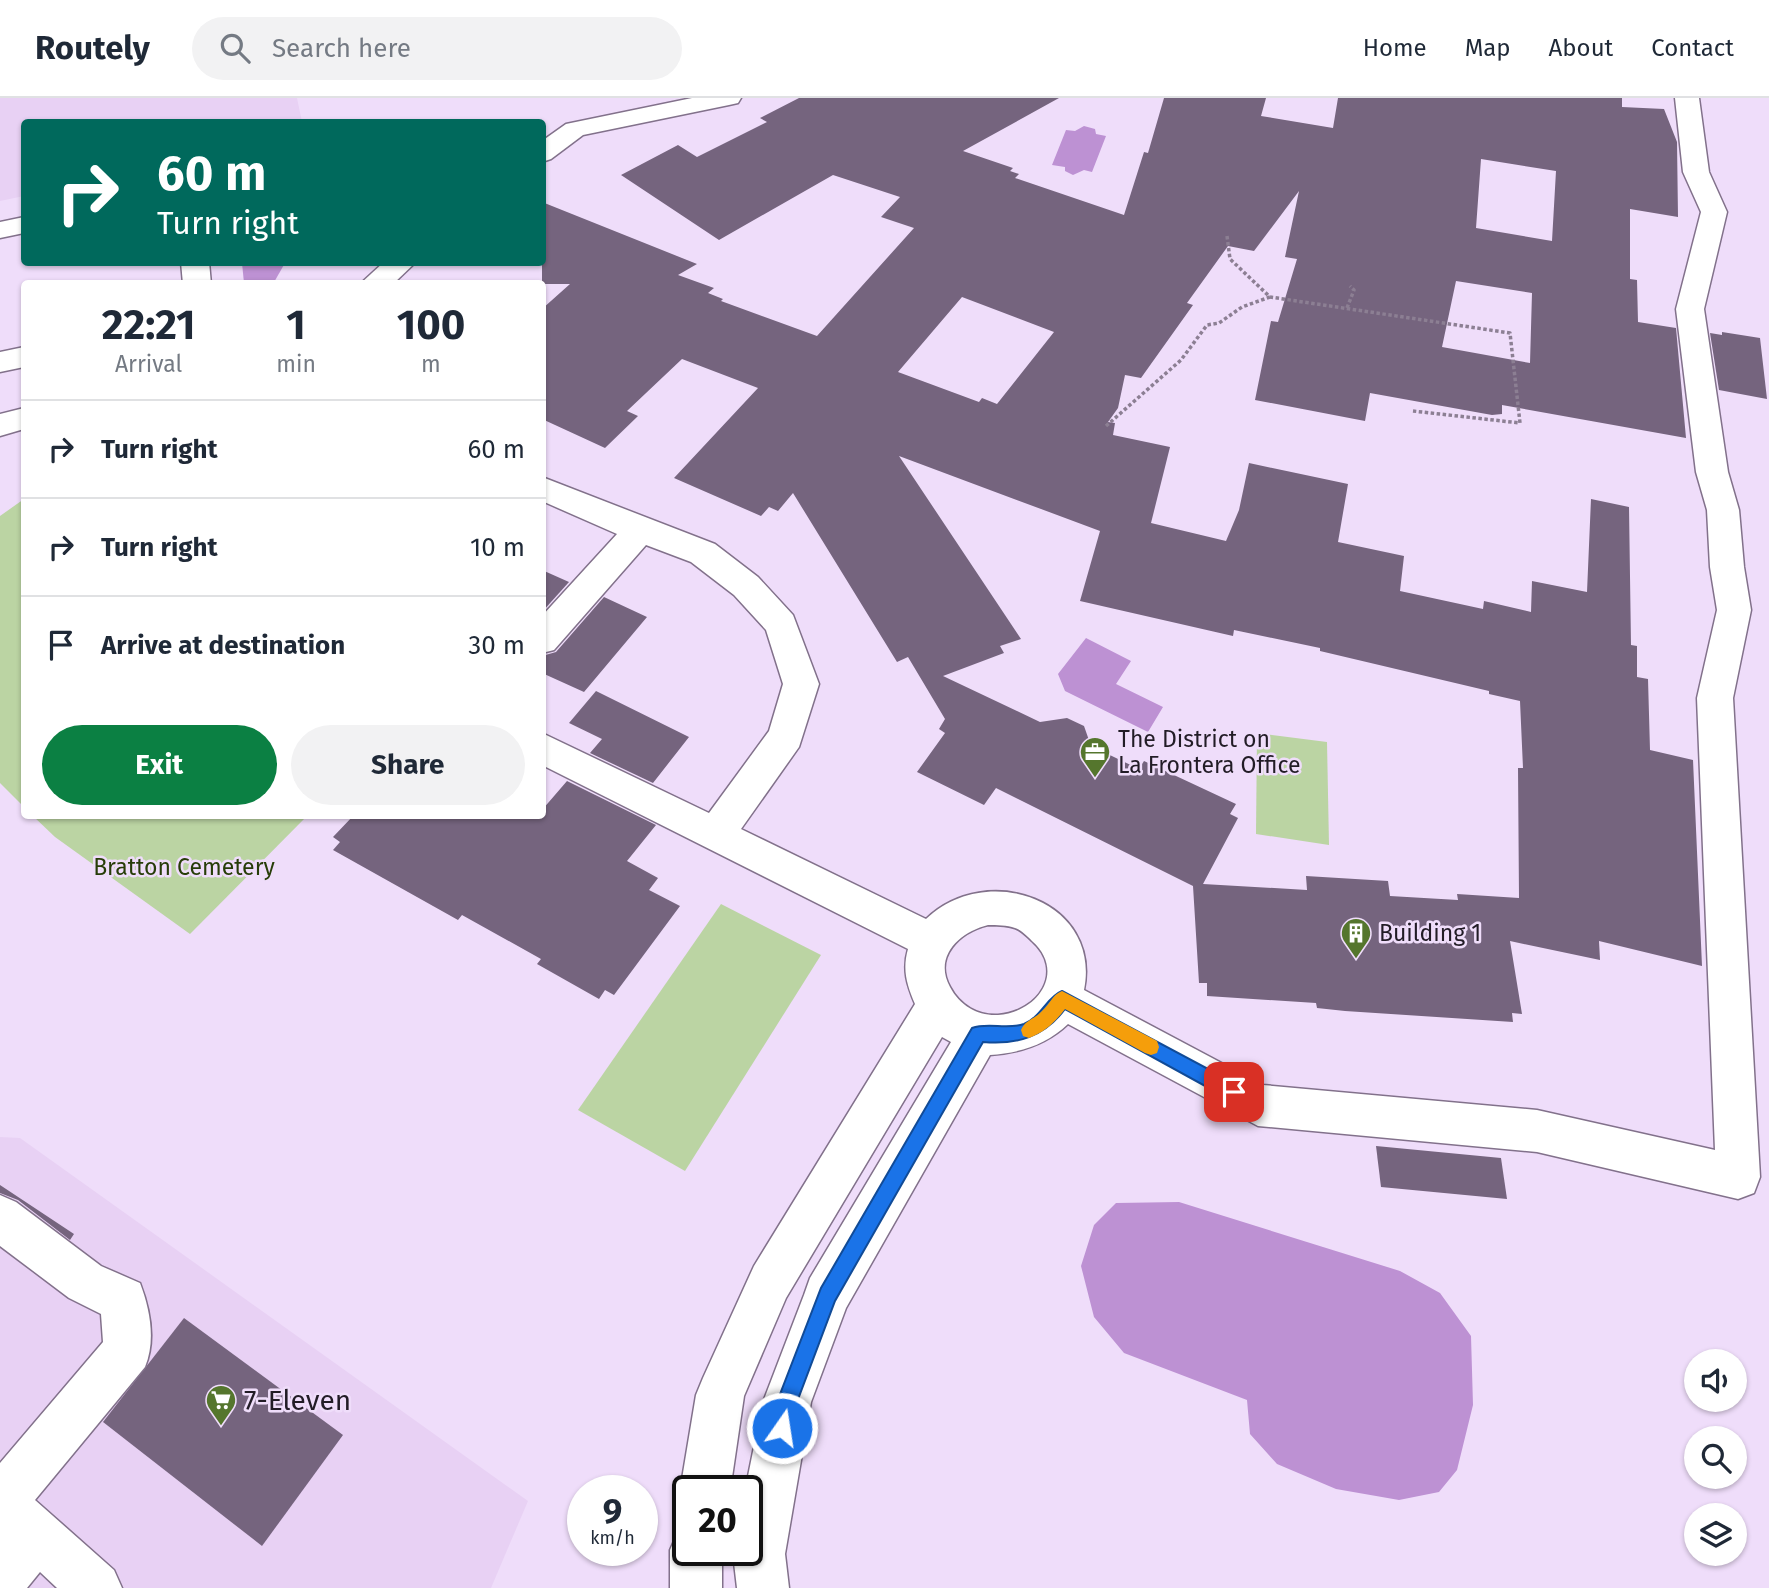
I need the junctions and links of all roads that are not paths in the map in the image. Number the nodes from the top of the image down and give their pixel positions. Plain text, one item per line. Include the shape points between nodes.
1 (729, 98) edge
2 (1687, 98) edge
3 (546, 151) edge
4 (21, 226) edge
5 (0, 230) edge
6 (397, 266) edge
7 (379, 280) edge
8 (21, 358) edge
9 (0, 362) edge
10 (21, 420) edge
11 (0, 425) edge
12 (546, 490) edge
13 (640, 530) junction
14 (546, 636) edge
15 (546, 750) edge
16 (716, 834) junction
17 (931, 941) junction
18 (1062, 999) junction
19 (937, 1006) junction
20 (979, 1034) junction
21 (0, 1218) edge
22 (708, 1475) edge
23 (12, 1514) edge
24 (696, 1566) edge
25 (2, 1578) dead end
26 (80, 1582) edge
27 (696, 1588) edge
28 (763, 1588) edge

1 - 3 lane via 575,129
2 - 18 lane via 1696,172 1714,212 1690,309 1712,472 1723,510 1734,610 1715,698 1738,1177 1537,1131 1258,1105
4 - 5 lane
6 - 7 lane
8 - 9 lane
10 - 11 lane
12 - 13 lane
13 - 14 lane
13 - 16 lane via 703,553 746,586 781,624 801,684 786,736
15 - 16 lane
16 - 17 lane
17 - 18 lane via 945,923 965,911 988,906 1034,918 1052,934 1063,954 1067,976
17 - 19 lane via 925,962 927,985
18 - 20 lane via 1029,1031
19 - 20 lane via 956,1023
19 - 22 lane via 770,1282 720,1395
20 - 28 lane via 827,1295 787,1402 759,1554
21 - 23 lane via 85,1282 123,1300 128,1350
23 - 25 lane
23 - 26 lane
24 - 27 lane

